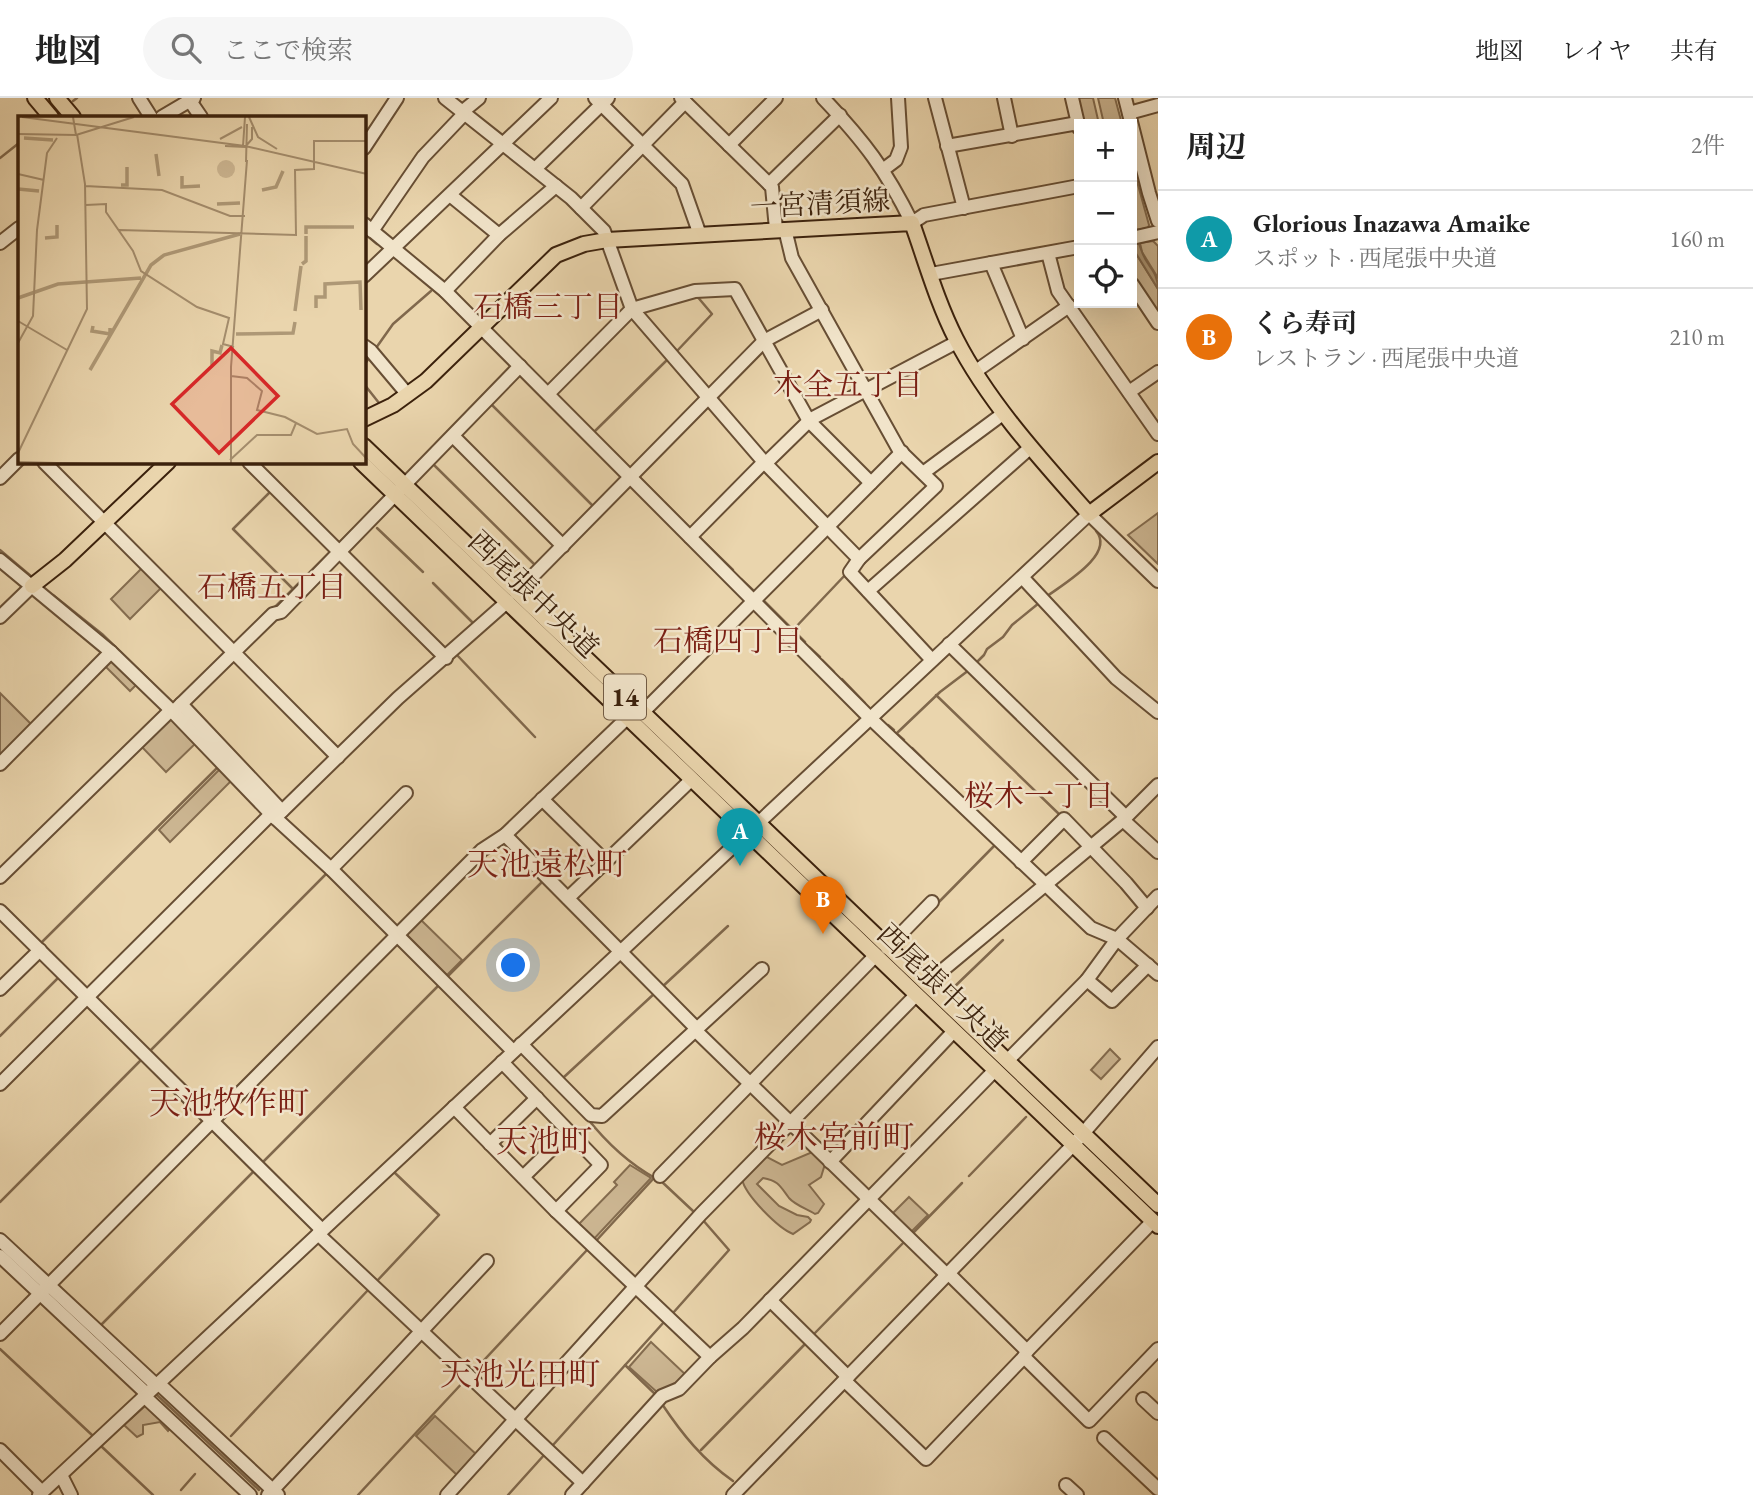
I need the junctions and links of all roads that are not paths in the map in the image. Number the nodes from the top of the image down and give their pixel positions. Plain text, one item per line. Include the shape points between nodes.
1 (35, 98) edge
2 (58, 98) edge
3 (139, 98) edge
4 (397, 98) edge
5 (445, 98) edge
6 (479, 98) edge
7 (551, 98) edge
8 (776, 98) edge
9 (824, 98) edge
10 (898, 98) edge
11 (935, 98) edge
12 (1004, 98) edge
13 (1072, 98) edge
14 (1125, 98) edge
15 (190, 99) edge
16 (602, 100) edge
17 (683, 100) edge
18 (1158, 105) edge
19 (463, 113) junction
20 (1129, 113) junction
21 (840, 115) junction
22 (50, 116) edge
23 (72, 116) edge
24 (150, 116) edge
25 (164, 116) edge
26 (200, 116) edge
27 (1077, 119) edge
28 (1074, 126) edge
29 (1012, 136) junction
30 (366, 145) edge
31 (502, 145) junction
32 (642, 145) junction
33 (729, 145) junction
34 (947, 146) junction
35 (884, 169) junction
36 (535, 170) junction
37 (769, 184) junction
38 (556, 186) junction
39 (1074, 187) edge
40 (450, 195) junction
41 (581, 208) junction
42 (964, 208) junction
43 (1158, 221) edge
44 (912, 223) junction
45 (368, 227) edge
46 (780, 229) junction
47 (17, 235) edge
48 (499, 235) junction
49 (700, 235) junction
50 (607, 240) junction
51 (0, 243) edge
52 (393, 248) junction
53 (1074, 248) edge
54 (1048, 253) junction
55 (991, 263) junction
56 (366, 274) edge
57 (931, 274) junction
58 (445, 291) junction
59 (1137, 292) edge
60 (1069, 306) junction
61 (632, 309) junction
62 (822, 310) junction
63 (1158, 323) edge
64 (481, 327) junction
65 (1023, 339) junction
66 (764, 341) junction
67 (957, 342) junction
68 (366, 347) edge
69 (520, 366) junction
70 (976, 372) junction
71 (1158, 372) edge
72 (866, 389) junction
73 (1129, 392) junction
74 (548, 394) junction
75 (408, 396) junction
76 (708, 398) junction
77 (1004, 413) junction
78 (366, 418) edge
79 (808, 421) junction
80 (1158, 434) edge
81 (453, 436) junction
82 (1031, 447) junction
83 (366, 448) edge
84 (902, 452) junction
85 (18, 460) edge
86 (1158, 462) edge
87 (764, 463) junction
88 (46, 464) edge
89 (166, 464) edge
90 (251, 464) edge
91 (364, 464) edge
92 (923, 473) junction
93 (630, 477) junction
94 (0, 478) edge
95 (871, 483) junction
96 (400, 490) junction
97 (1088, 514) junction
98 (105, 523) junction
99 (828, 527) junction
100 (690, 537) junction
101 (563, 545) junction
102 (340, 553) junction
103 (859, 559) junction
104 (0, 560) edge
105 (1021, 577) junction
106 (1158, 581) edge
107 (32, 586) junction
108 (868, 591) junction
109 (512, 598) junction
110 (754, 601) junction
111 (0, 617) edge
112 (949, 644) junction
113 (111, 652) junction
114 (234, 653) junction
115 (446, 658) junction
116 (932, 660) junction
117 (175, 709) junction
118 (1158, 712) edge
119 (642, 713) junction
120 (627, 718) junction
121 (870, 718) junction
122 (338, 757) junction
123 (0, 764) edge
124 (691, 780) junction
125 (1158, 785) edge
126 (406, 793) dead end
127 (542, 799) junction
128 (276, 814) junction
129 (1124, 819) junction
130 (758, 822) junction
131 (746, 833) junction
132 (505, 835) junction
133 (1090, 848) junction
134 (1158, 852) edge
135 (606, 862) junction
136 (1021, 862) junction
137 (331, 869) junction
138 (0, 877) edge
139 (1046, 885) junction
140 (1158, 896) edge
141 (569, 898) junction
142 (932, 902) dead end
143 (1147, 908) junction
144 (0, 911) edge
145 (397, 936) junction
146 (1117, 939) junction
147 (40, 950) junction
148 (621, 951) junction
149 (881, 952) junction
150 (1154, 968) edge
151 (762, 970) dead end
152 (1087, 980) junction
153 (0, 989) edge
154 (921, 990) junction
155 (87, 997) junction
156 (696, 1030) junction
157 (954, 1031) junction
158 (1158, 1047) edge
159 (517, 1048) junction
160 (1007, 1060) junction
161 (502, 1062) junction
162 (995, 1070) junction
163 (0, 1084) edge
164 (750, 1084) junction
165 (537, 1098) junction
166 (454, 1107) junction
167 (212, 1122) junction
168 (790, 1123) junction
169 (569, 1132) junction
170 (1078, 1140) junction
171 (490, 1144) junction
172 (830, 1162) junction
173 (660, 1176) dead end
174 (523, 1177) junction
175 (869, 1199) junction
176 (1158, 1204) edge
177 (556, 1211) junction
178 (1155, 1224) edge
179 (320, 1232) junction
180 (0, 1240) edge
181 (0, 1256) edge
182 (487, 1261) dead end
183 (948, 1274) junction
184 (634, 1286) junction
185 (45, 1290) junction
186 (770, 1300) junction
187 (422, 1331) junction
188 (0, 1334) edge
189 (1158, 1349) edge
190 (1025, 1354) junction
191 (710, 1357) junction
192 (847, 1379) junction
193 (151, 1389) junction
194 (1143, 1399) dead end
195 (1158, 1413) edge
196 (515, 1419) junction
197 (1104, 1438) dead end
198 (0, 1450) edge
199 (61, 1475) junction
200 (583, 1483) junction
201 (1066, 1485) dead end
202 (1158, 1489) edge
203 (41, 1493) edge
204 (273, 1493) edge
205 (71, 1495) edge
206 (250, 1495) edge
207 (447, 1495) edge
208 (572, 1495) edge
209 (733, 1495) edge
210 (1077, 1495) edge

1 - 22 main road
2 - 23 main road
3 - 24 street
4 - 30 street
5 - 19 street
6 - 19 street
7 - 31 street
8 - 33 street
9 - 21 street
10 - 35 street via 901,148 896,160
11 - 34 street
12 - 29 street
13 - 27 street
14 - 20 street
15 - 25 street
15 - 26 street
16 - 32 street
16 - 36 street
17 - 32 street
17 - 33 street
18 - 20 street
19 - 31 street
19 - 45 street
20 - 43 street
21 - 35 street
21 - 37 street
28 - 29 street
29 - 34 street
31 - 36 street
31 - 40 street
32 - 41 street
32 - 49 street via 682,184
33 - 37 street
34 - 42 street
35 - 44 street
36 - 38 street
37 - 46 street
38 - 41 street
38 - 48 street
39 - 42 street
40 - 48 street
40 - 52 street
41 - 50 street
42 - 44 street via 924,215
44 - 46 main road, 一宮清須線
44 - 57 main road, 一宮清須線
45 - 52 street
46 - 49 main road, 一宮清須線
46 - 62 street
47 - 51 street
48 - 58 street
49 - 50 main road, 一宮清須線
50 - 61 street
50 - 64 main road, 一宮清須線 via 556,255
52 - 56 street
52 - 58 street
53 - 54 street
54 - 55 street
54 - 60 street via 1058,291
55 - 57 street
55 - 65 street
57 - 67 main road, 一宮清須線
58 - 64 street
59 - 63 street
60 - 65 street
60 - 73 street
61 - 66 street via 695,291 734,289
61 - 74 street
61 - 76 street
62 - 66 street
62 - 72 street
64 - 69 street
64 - 75 main road, 一宮清須線
65 - 70 street
66 - 76 street
66 - 79 street
67 - 70 main road, 一宮清須線
67 - 72 street
68 - 75 street
69 - 74 street
69 - 81 street
70 - 77 main road, 一宮清須線
71 - 73 street
72 - 79 street
72 - 84 street
73 - 80 street
74 - 93 street
75 - 78 main road, 一宮清須線
76 - 87 street
76 - 93 street
77 - 82 main road, 一宮清須線
77 - 92 street
79 - 87 street
79 - 95 street
81 - 96 street
81 - 101 street
82 - 97 main road, 一宮清須線
82 - 108 street
83 - 96 main road, 西尾張中央道 / 14
84 - 92 street
84 - 95 street
85 - 94 street
86 - 97 main road
87 - 99 street
87 - 100 street
88 - 98 street
89 - 98 main road
90 - 102 street
91 - 96 main road, 西尾張中央道 / 14
92 - 103 street via 936,486
93 - 100 street
93 - 101 street
95 - 99 street
96 - 102 street
96 - 109 main road, 西尾張中央道 / 14
97 - 105 street
97 - 106 street
98 - 107 main road
98 - 114 street
99 - 103 street
99 - 110 street
100 - 110 street
101 - 109 street
102 - 114 street
102 - 115 street
103 - 108 street via 850,572
104 - 107 street
105 - 112 street
105 - 118 street via 1116,678
107 - 111 street
107 - 113 street
108 - 116 street
109 - 115 street
109 - 119 main road, 西尾張中央道 / 14
109 - 120 main road, 西尾張中央道 / 14
110 - 119 street
110 - 121 street
112 - 116 street
112 - 129 street
113 - 117 street
113 - 123 street
114 - 117 street
114 - 122 street
115 - 122 street
116 - 121 street
117 - 128 street
117 - 138 street
119 - 130 main road, 西尾張中央道 / 14
120 - 124 main road, 西尾張中央道 / 14
120 - 127 street
121 - 130 street
121 - 136 street
122 - 128 street
124 - 131 main road, 西尾張中央道 / 14
124 - 135 street
125 - 129 street
126 - 137 street
127 - 132 street
127 - 135 street
128 - 137 street
128 - 155 street
129 - 133 street
129 - 134 street
130 - 131 street
130 - 149 main road, 西尾張中央道 / 14
131 - 148 street
131 - 149 main road, 西尾張中央道 / 14
132 - 141 street
132 - 145 street via 482,850
133 - 136 street via 1064,819
133 - 139 street
133 - 143 street
135 - 141 street
136 - 139 street
137 - 145 street
139 - 146 street via 1091,928
139 - 154 street
140 - 143 street
141 - 148 street
142 - 149 street
143 - 146 street
144 - 147 street
145 - 159 street
145 - 167 street
146 - 150 street
146 - 152 street
147 - 153 street
147 - 155 street
148 - 156 street
148 - 159 street
149 - 154 main road, 西尾張中央道 / 14
149 - 164 street
150 - 152 street via 1112,1001
151 - 156 street
152 - 160 street
154 - 157 main road, 西尾張中央道 / 14
154 - 160 main road, 西尾張中央道 / 14
154 - 168 street
155 - 163 street
155 - 167 street
156 - 159 street via 602,1116 591,1115
156 - 164 street
157 - 162 main road, 西尾張中央道 / 14
157 - 172 street
158 - 170 street
159 - 161 street
160 - 170 main road, 西尾張中央道 / 14
161 - 165 street
161 - 166 street
162 - 170 main road, 西尾張中央道 / 14
162 - 175 street
164 - 168 street
164 - 173 street
165 - 169 street
165 - 171 street
166 - 171 street
166 - 179 street
167 - 179 street
167 - 185 street
168 - 172 street
168 - 184 street
169 - 174 street
169 - 177 street via 601,1165
170 - 176 main road, 西尾張中央道 / 14
170 - 178 main road, 西尾張中央道 / 14
170 - 183 street
171 - 174 street
172 - 175 street
174 - 177 street
175 - 183 street
175 - 186 street
177 - 184 street
178 - 190 street
179 - 187 street
179 - 193 street
180 - 185 street
181 - 185 street
182 - 187 street
183 - 190 street
183 - 192 street
184 - 191 street
184 - 196 street
185 - 188 street
185 - 193 street
186 - 191 street
186 - 192 street
187 - 196 street
187 - 204 street
189 - 190 street via 1089,1421
190 - 192 street via 926,1459
191 - 200 street via 679,1389 662,1396
192 - 209 street
193 - 199 street
193 - 204 street
193 - 206 street
194 - 195 street
196 - 200 street
196 - 207 street
197 - 202 street
198 - 203 street
199 - 203 street
199 - 205 street
200 - 208 street
201 - 210 street

